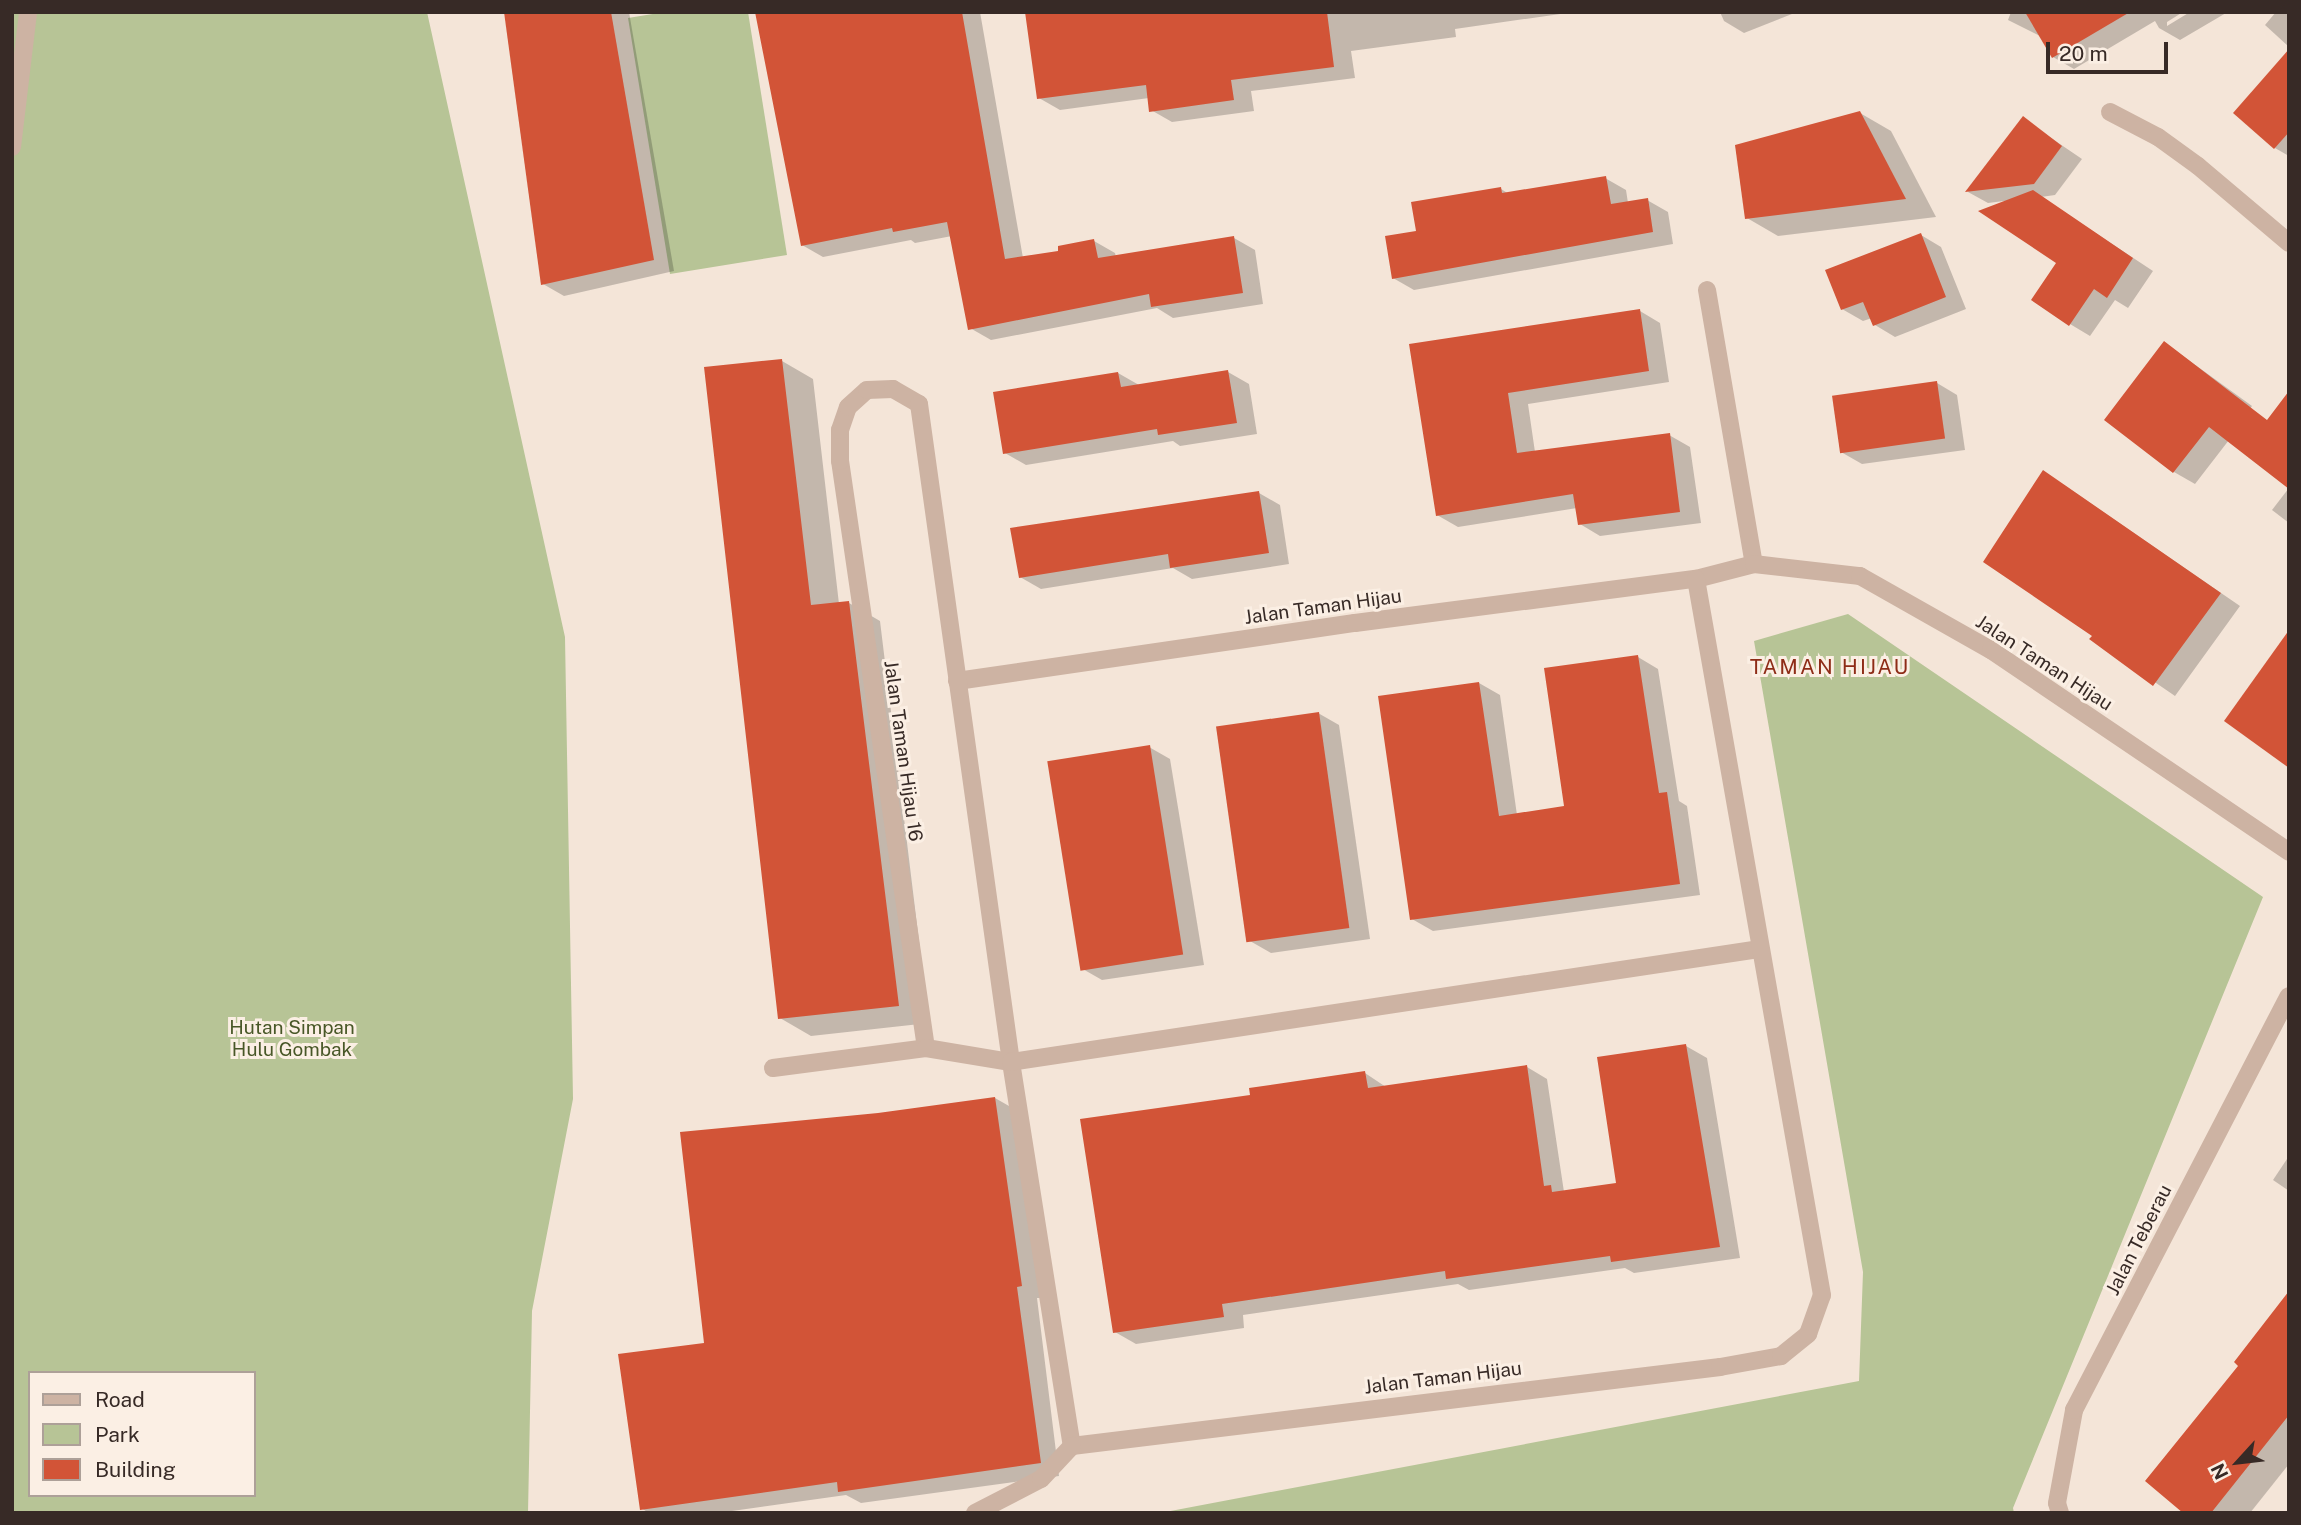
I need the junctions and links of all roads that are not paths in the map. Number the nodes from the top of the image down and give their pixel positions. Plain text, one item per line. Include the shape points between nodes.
1 (28, 12) edge
2 (2110, 112) dead end
3 (12, 147) edge
4 (2289, 243) edge
5 (1707, 290) dead end
6 (1754, 564) junction
7 (1696, 579) junction
8 (957, 681) junction
9 (2289, 852) edge
10 (1759, 949) junction
11 (2289, 996) edge
12 (926, 1048) junction
13 (1011, 1062) junction
14 (774, 1068) dead end
15 (1072, 1446) junction
16 (975, 1513) edge
17 (2060, 1513) edge

1 - 3 street
2 - 4 street via 2158,137 2198,166
5 - 6 street
6 - 7 street, Jalan Taman Hijau
6 - 9 street, Jalan Taman Hijau via 1860,576 1991,650
7 - 8 street, Jalan Taman Hijau
7 - 10 street, Jalan Taman Hijau
8 - 12 street, Jalan Taman Hijau 16 via 919,404 893,389 867,390 848,407 840,430 840,461
8 - 13 street
10 - 13 street
10 - 15 street, Jalan Taman Hijau via 1822,1295 1808,1334 1781,1356
11 - 17 street, Jalan Teberau via 2074,1410 2057,1503
12 - 13 street
12 - 14 street
13 - 15 street
15 - 16 street via 1041,1479

